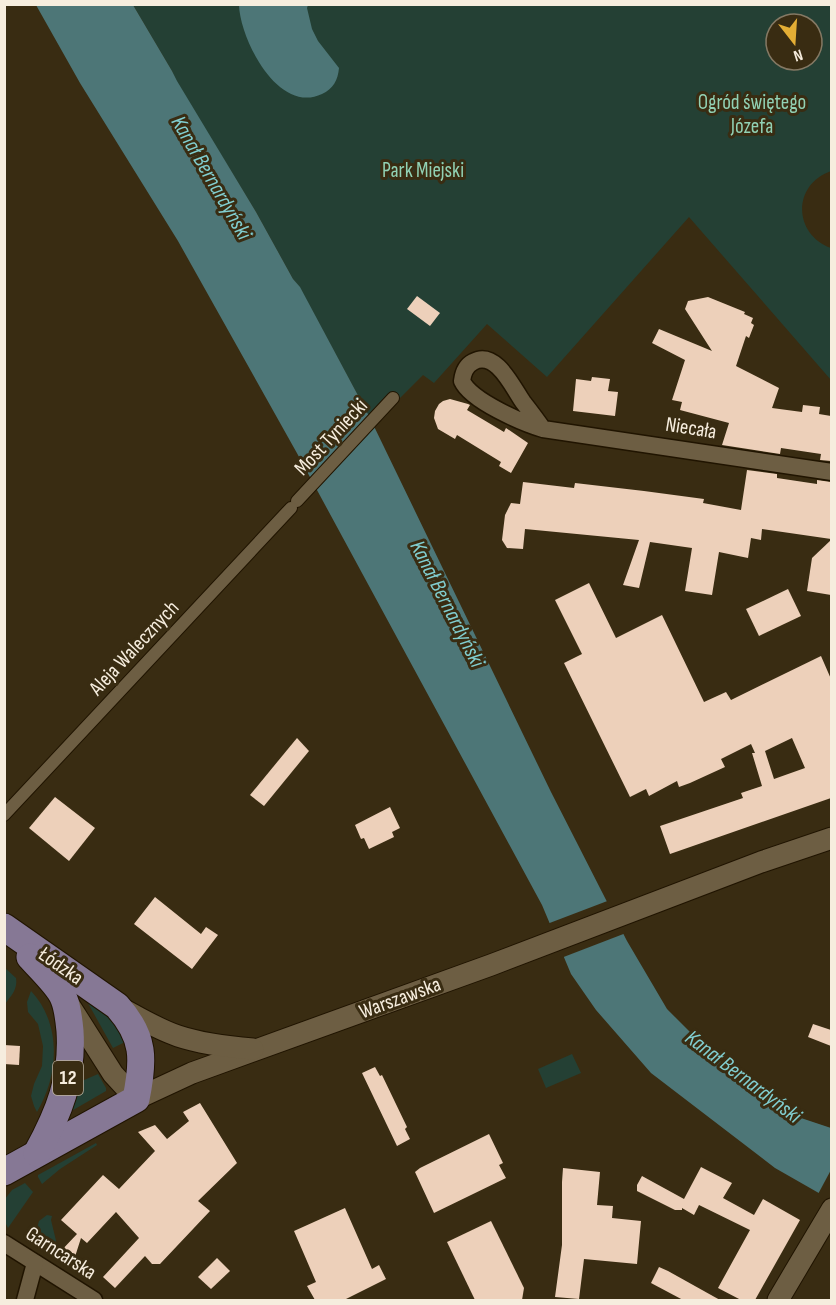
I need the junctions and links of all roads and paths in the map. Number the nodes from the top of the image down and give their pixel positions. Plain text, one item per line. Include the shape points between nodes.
1 (393, 398) dead end
2 (543, 429) junction
3 (831, 472) edge
4 (294, 505) joint
5 (4, 815) edge
6 (831, 838) edge
7 (806, 847) junction
8 (831, 847) edge
9 (4, 928) edge
10 (64, 998) junction
11 (117, 1006) junction
12 (260, 1049) junction
13 (136, 1099) junction
14 (37, 1153) junction
15 (4, 1172) edge
16 (829, 1214) edge
17 (4, 1243) edge
18 (35, 1263) junction
19 (25, 1300) edge
20 (94, 1300) edge
21 (778, 1300) edge

1 - 4 street, Most Tyniecki
2 - 2 street, Niecała via 508,377 491,361 474,361 465,369 462,381 468,391
2 - 3 street, Niecała
4 - 5 street, Aleja Walecznych
6 - 7 street, Warszawska
7 - 8 street, Warszawska
7 - 12 street, Warszawska
9 - 10 main road, Łódzka / 12
9 - 11 main road, Łódzka / 12
10 - 13 street via 113,1074
10 - 14 main road, 12 via 69,1021 68,1074 57,1114
11 - 12 street via 181,1037
11 - 13 main road, 12 via 138,1037 141,1061
12 - 13 street, Warszawska via 192,1073
13 - 14 main road, Warszawska / 12
14 - 15 main road, Warszawska / 12
16 - 21 street
17 - 18 street, Garncarska
18 - 19 street
18 - 20 street, Garncarska

